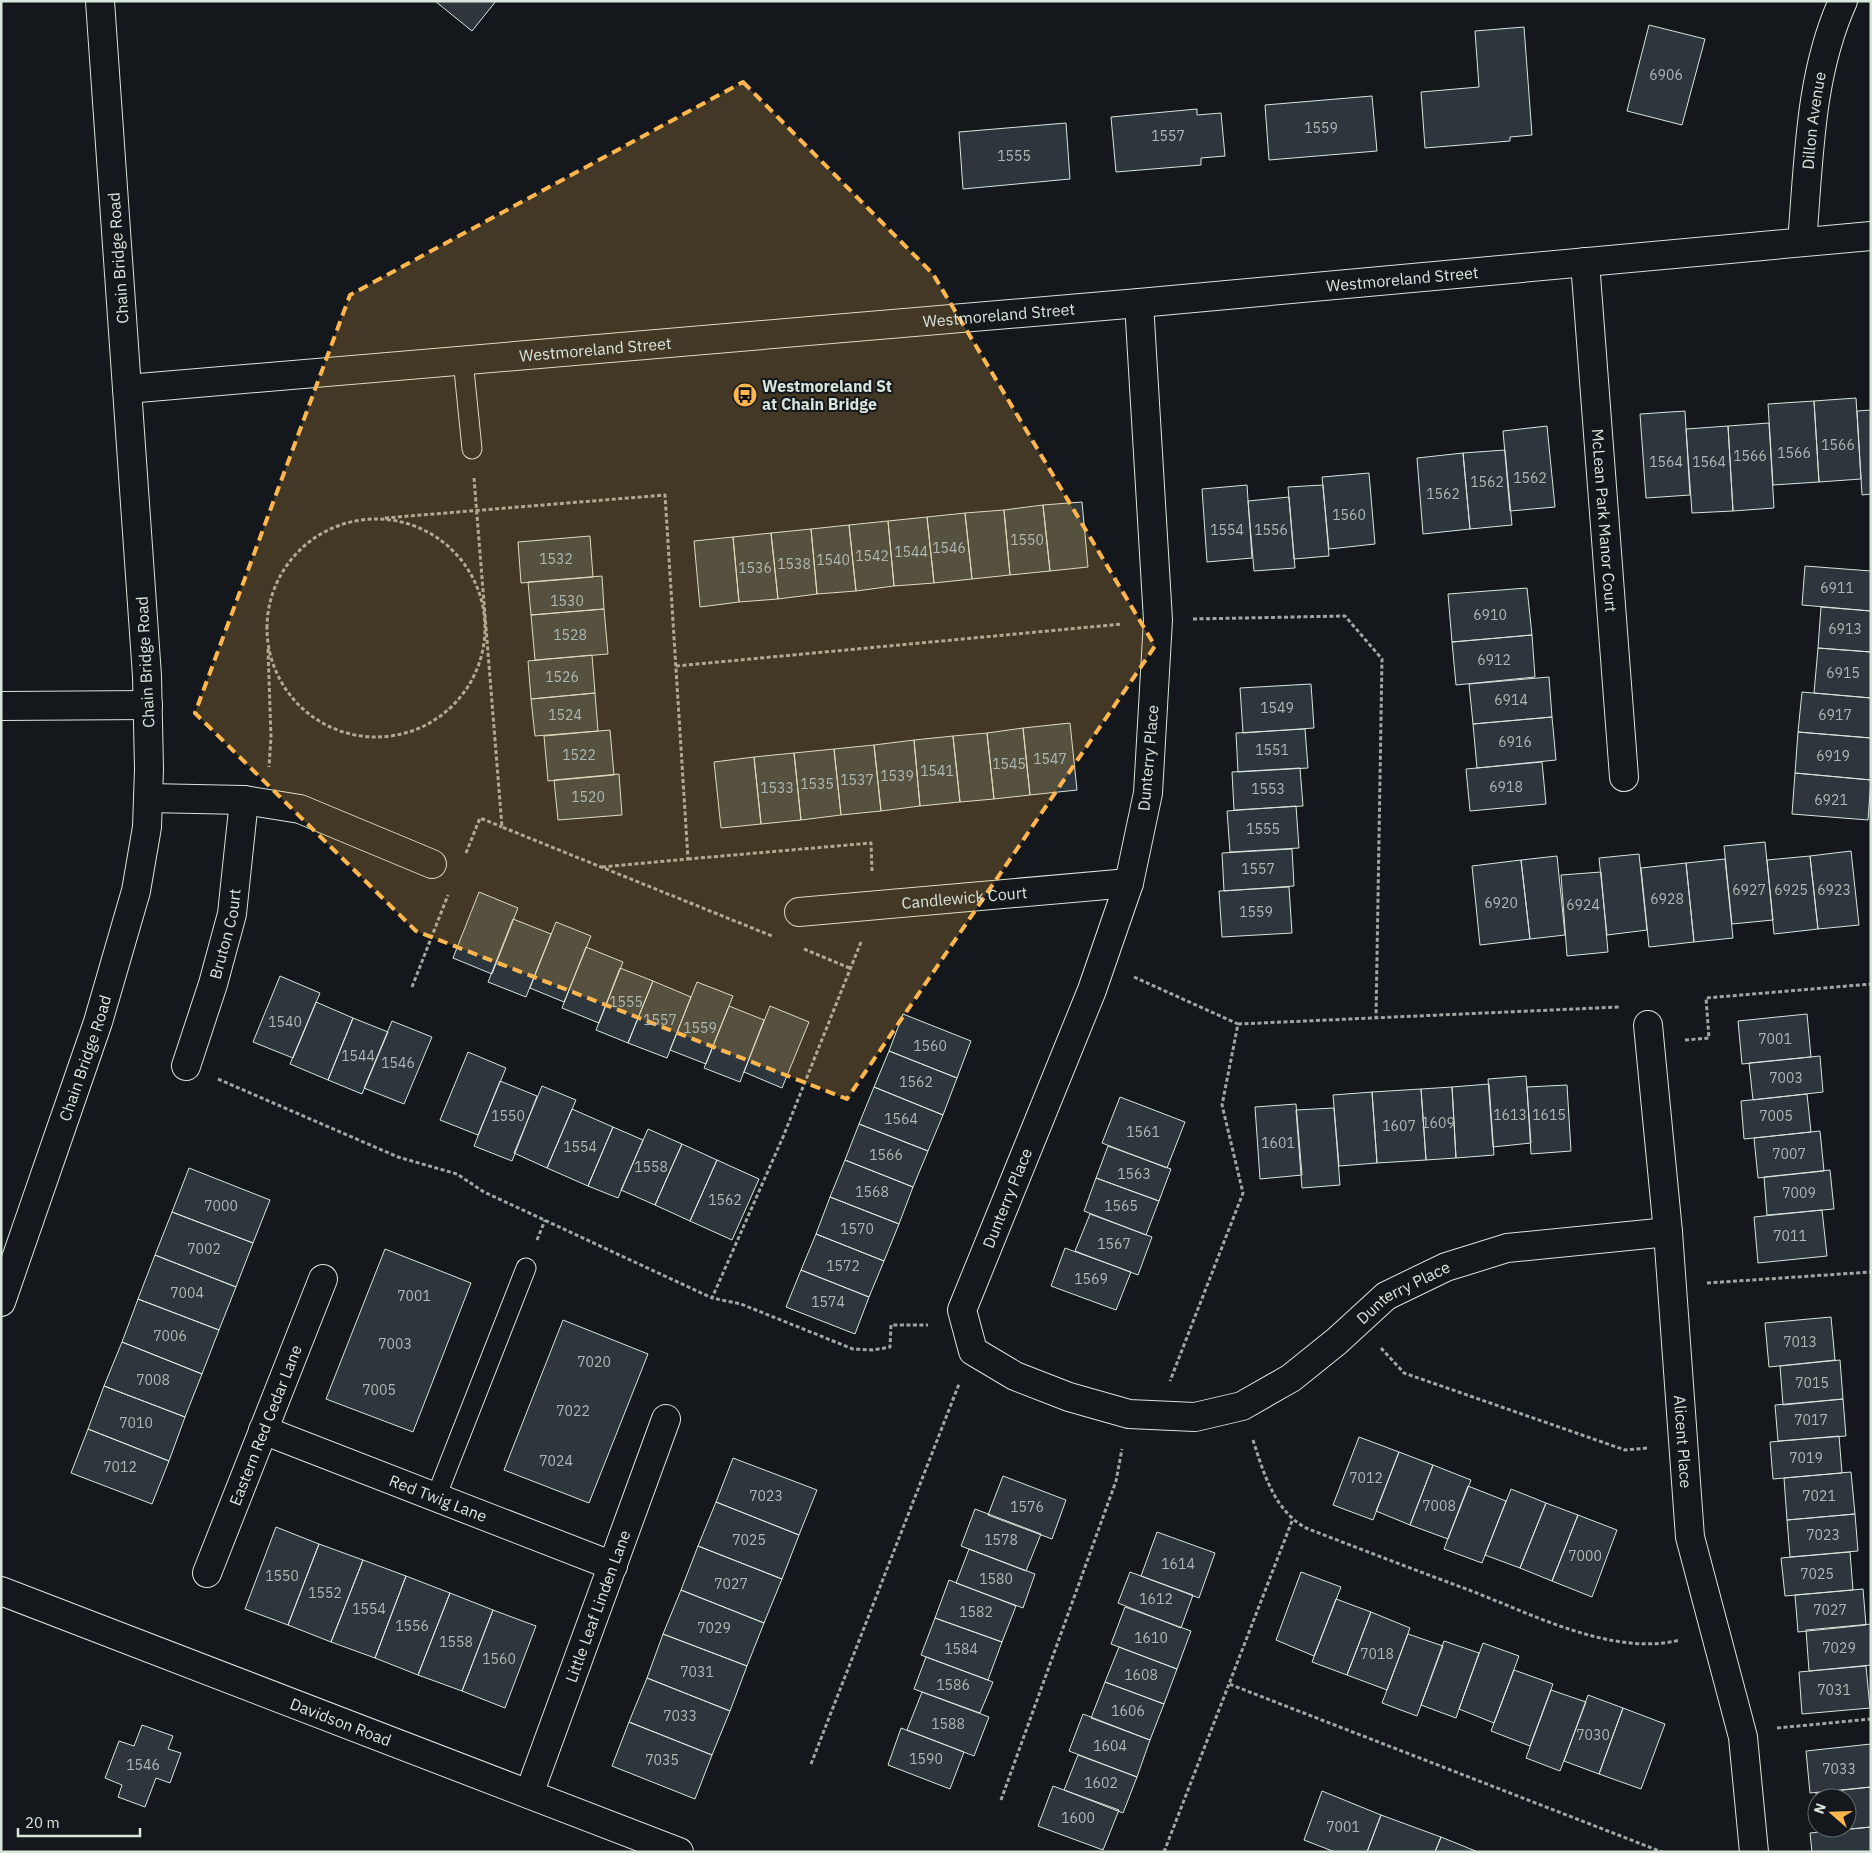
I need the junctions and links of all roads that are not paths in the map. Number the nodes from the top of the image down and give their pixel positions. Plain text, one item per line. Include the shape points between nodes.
1 (100, 1) edge
2 (1843, 1) edge
3 (1871, 236) edge
4 (1802, 242) junction
5 (1585, 262) junction
6 (1139, 302) junction
7 (463, 360) junction
8 (126, 389) junction
9 (472, 449) road end
10 (148, 705) junction
11 (1, 706) edge
12 (1624, 777) dead end
13 (148, 798) junction
14 (256, 802) junction
15 (432, 864) dead end
16 (1129, 883) junction
17 (799, 912) dead end
18 (1649, 1033) road end
19 (186, 1066) road end
20 (1668, 1232) junction
21 (526, 1268) dead end
22 (324, 1279) dead end
23 (1, 1302) edge
24 (666, 1419) dead end
25 (263, 1430) junction
26 (436, 1497) junction
27 (613, 1566) junction
28 (207, 1573) dead end
29 (1, 1591) edge
30 (530, 1794) junction
31 (680, 1852) edge
32 (1754, 1852) edge

1 - 8 street, Chain Bridge Road
2 - 4 street, Dillon Avenue via 1832,26 1815,93
3 - 4 street, Westmoreland Street
4 - 5 street, Westmoreland Street
5 - 6 street, Westmoreland Street
5 - 12 street, McLean Park Manor Court
6 - 7 street, Westmoreland Street
6 - 16 street, Dunterry Place via 1158,620 1148,793
7 - 8 street, Westmoreland Street
7 - 9 lane
8 - 10 street, Chain Bridge Road
10 - 11 street
10 - 13 street, Chain Bridge Road
13 - 14 street
13 - 23 street, Chain Bridge Road via 140,866 119,954
14 - 15 street via 300,809
14 - 19 street, Bruton Court via 232,914
16 - 17 street, Candlewick Court
16 - 20 street, Dunterry Place via 1101,962 962,1310 973,1351 1015,1376 1069,1397 1129,1414 1195,1417 1242,1406 1291,1378 1386,1296 1446,1267 1507,1248
18 - 20 street, Alicent Place
20 - 32 street, Alicent Place via 1690,1537 1742,1731
21 - 26 lane
22 - 25 street, Eastern Red Cedar Lane
24 - 27 street, Little Leaf Linden Lane
25 - 26 street, Red Twig Lane
25 - 28 street, Eastern Red Cedar Lane
26 - 27 street, Red Twig Lane
27 - 30 street, Little Leaf Linden Lane
29 - 30 street, Davidson Road
30 - 31 street, Davidson Road

